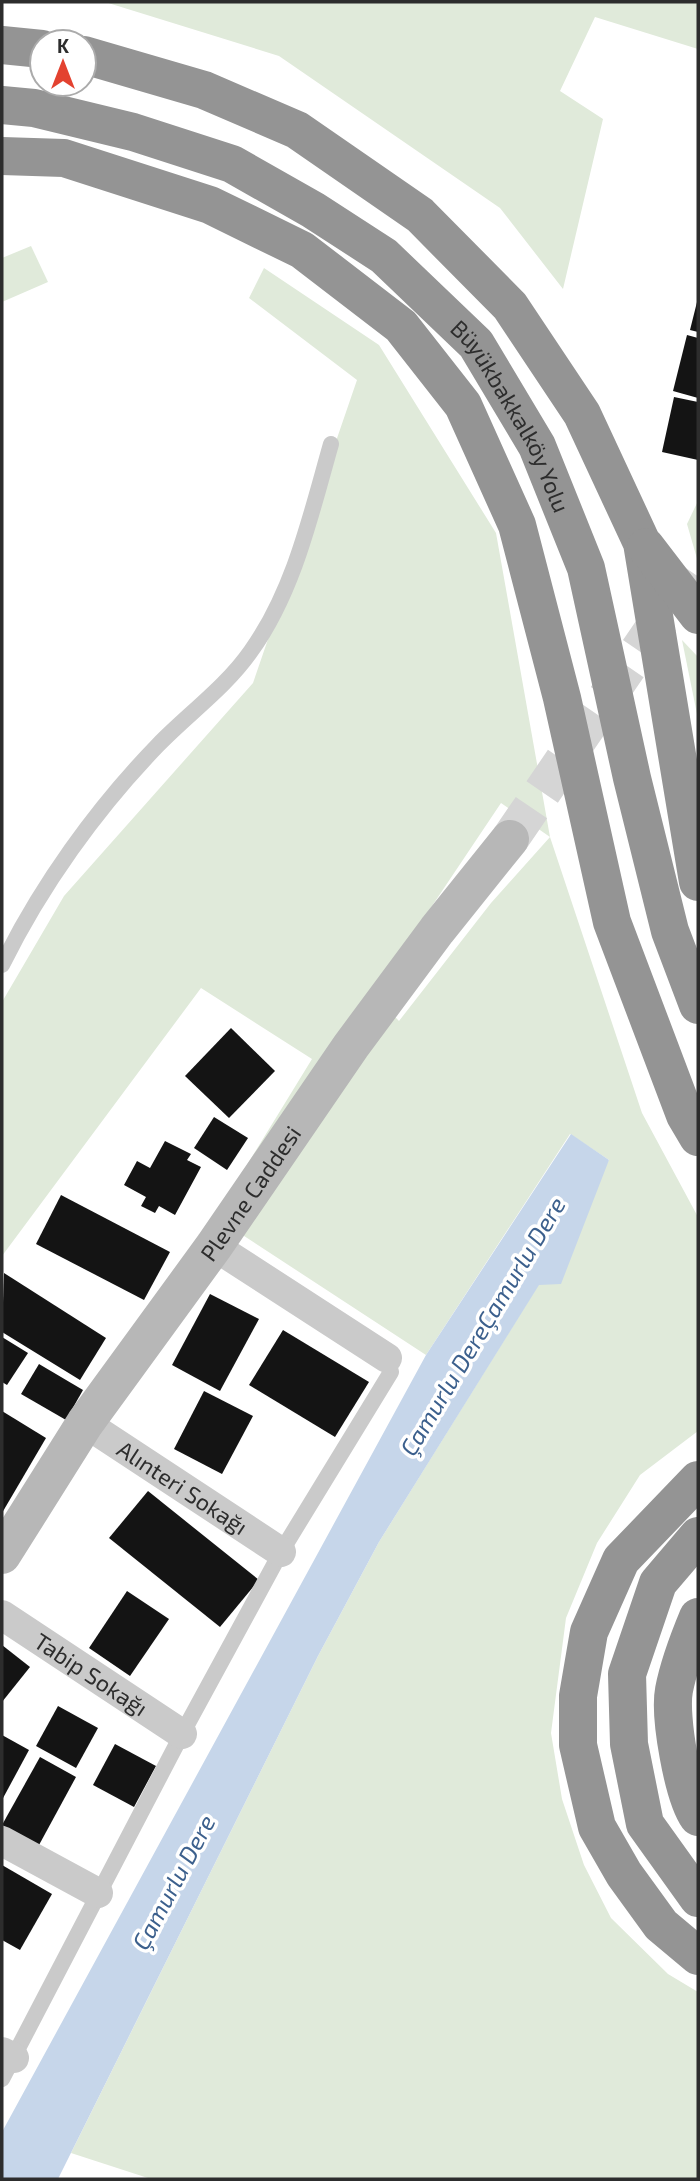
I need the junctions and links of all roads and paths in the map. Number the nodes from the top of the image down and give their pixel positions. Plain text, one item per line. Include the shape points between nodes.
1 (2, 44) edge
2 (28, 47) edge
3 (98, 59) edge
4 (2, 105) edge
5 (2, 156) edge
6 (331, 444) dead end
7 (642, 542) junction
8 (698, 615) edge
9 (510, 839) tunnel mouth
10 (698, 882) edge
11 (2, 965) edge
12 (698, 1005) edge
13 (698, 1137) edge
14 (214, 1246) junction
15 (387, 1359) joint
16 (85, 1423) junction
17 (698, 1480) edge
18 (698, 1536) edge
19 (281, 1552) junction
20 (2, 1555) edge
21 (2, 1615) edge
22 (698, 1617) edge
23 (182, 1734) junction
24 (698, 1817) edge
25 (2, 1840) edge
26 (97, 1893) junction
27 (698, 1898) edge
28 (698, 1956) edge
29 (6, 2063) edge

1 - 2 highway
3 - 7 highway via 204,90 297,130 420,215 517,317 582,414
4 - 12 highway, Büyükbakkalköy Yolu via 34,108 133,132 232,164 384,256 476,344 537,446 586,568 670,931
5 - 13 highway via 64,158 210,205 302,250 401,326 463,405 517,525 562,698 612,922 685,1115
6 - 11 lane via 301,550 251,652 156,747 67,856
7 - 8 highway
7 - 10 highway
9 - 14 street, Plevne Caddesi via 351,1046
14 - 15 street
14 - 16 street, Plevne Caddesi
15 - 19 lane via 391,1372
16 - 19 street, Alınteri Sokağı
16 - 20 street, Plevne Caddesi
17 - 28 highway via 621,1560 589,1632 578,1696 578,1745 597,1827 661,1925
18 - 27 highway via 658,1583 627,1674 629,1744 645,1824
19 - 23 lane
21 - 23 street, Tabip Sokağı
22 - 24 highway via 673,1693 678,1756 690,1805
23 - 26 lane
25 - 26 street
26 - 29 lane

